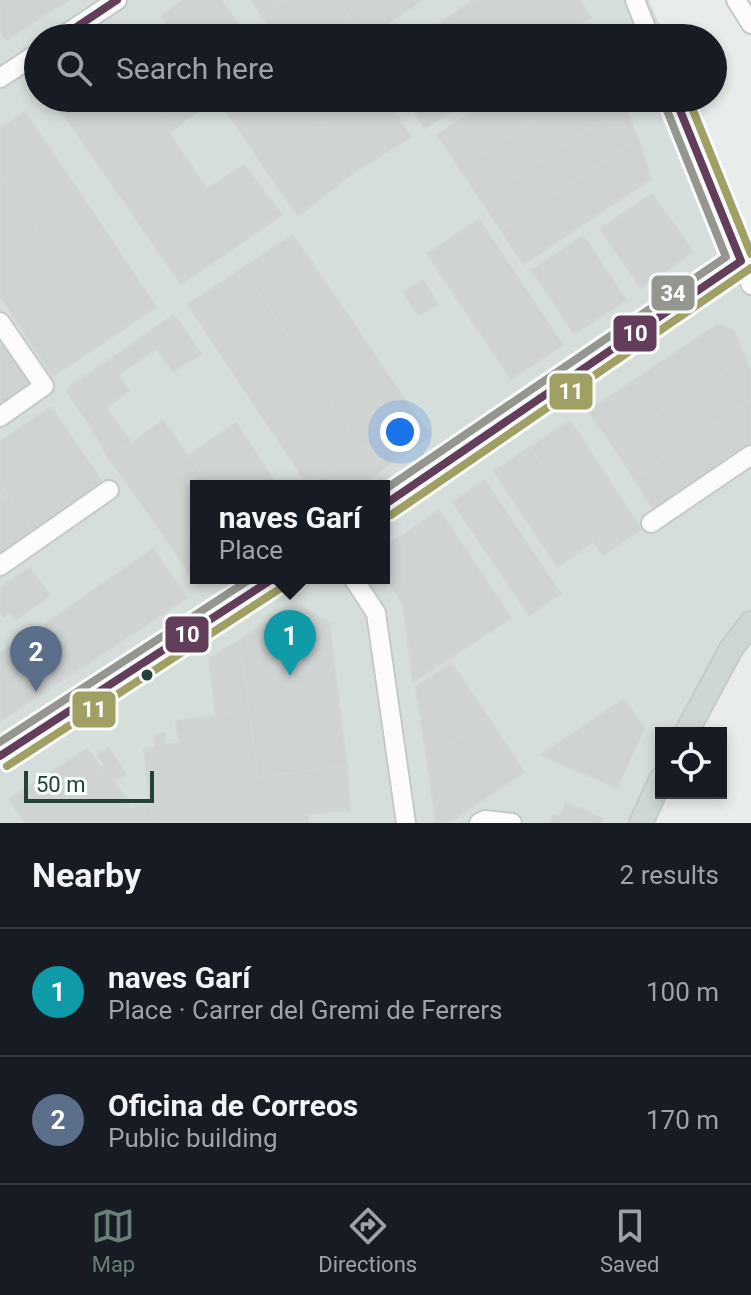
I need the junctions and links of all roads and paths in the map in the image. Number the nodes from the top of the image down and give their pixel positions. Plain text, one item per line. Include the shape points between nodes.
1 (117, 0) edge
2 (635, 0) edge
3 (736, 0) edge
4 (81, 24) edge
5 (644, 24) edge
6 (751, 24) edge
7 (24, 62) edge
8 (0, 78) edge
9 (681, 112) edge
10 (741, 261) junction
11 (751, 285) edge
12 (0, 322) edge
13 (0, 417) edge
14 (751, 455) edge
15 (109, 490) dead end
16 (390, 501) edge
17 (651, 523) dead end
18 (0, 566) edge
19 (265, 584) edge
20 (357, 584) edge
21 (751, 623) edge
22 (689, 727) edge
23 (0, 756) edge
24 (655, 792) edge
25 (406, 823) edge
26 (479, 823) edge
27 (512, 823) edge
28 (641, 823) edge

1 - 4 street
2 - 5 street
3 - 6 street
7 - 8 street
9 - 10 street
10 - 11 street
10 - 16 street
12 - 13 street via 44,386
14 - 17 street
15 - 18 street
19 - 23 street
20 - 25 street via 376,613
21 - 22 main road
24 - 28 main road
26 - 27 street

